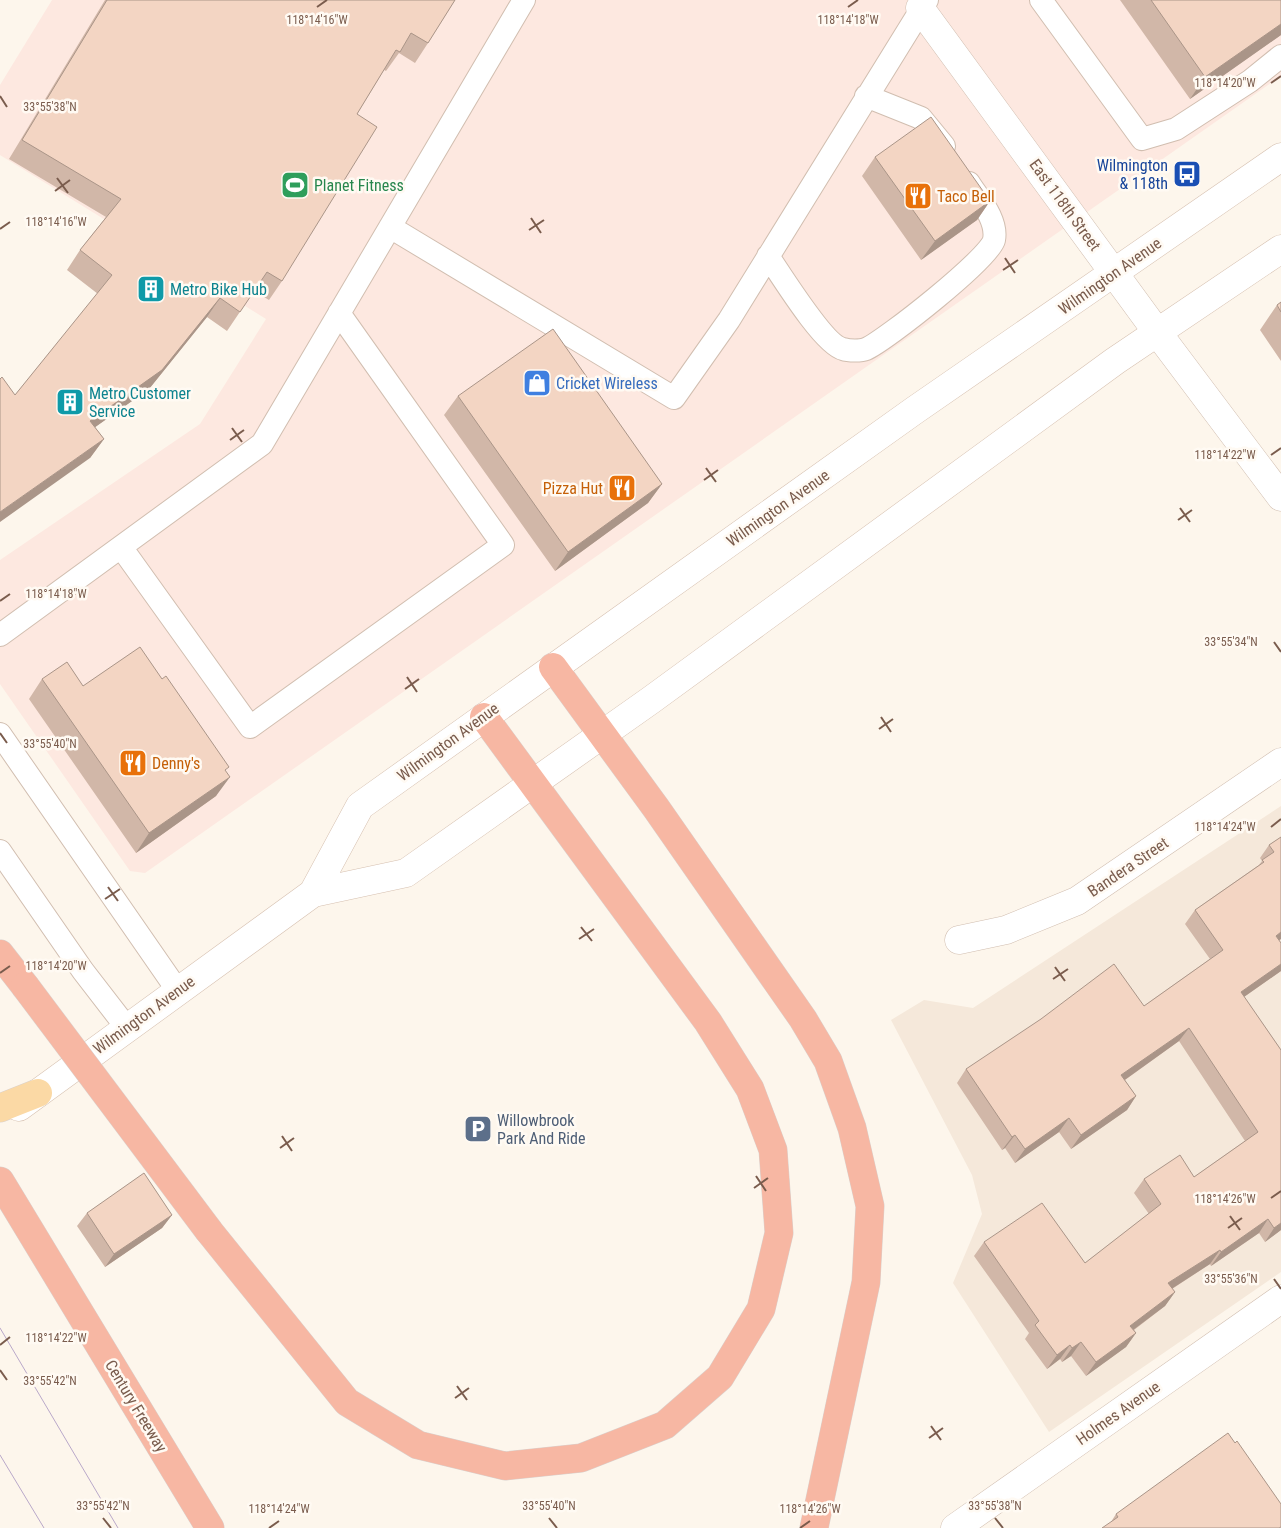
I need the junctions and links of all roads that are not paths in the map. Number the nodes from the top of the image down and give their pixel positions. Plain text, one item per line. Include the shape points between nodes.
1 (524, 0) edge
2 (1041, 0) edge
3 (923, 4) edge
4 (1281, 56) edge
5 (866, 96) junction
6 (1281, 157) edge
7 (390, 227) junction
8 (1281, 249) edge
9 (768, 256) junction
10 (1114, 272) junction
11 (339, 313) junction
12 (1157, 332) junction
13 (1281, 497) edge
14 (121, 547) junction
15 (0, 635) edge
16 (553, 667) junction
17 (484, 717) junction
18 (0, 734) edge
19 (602, 734) junction
20 (1281, 762) edge
21 (532, 784) junction
22 (0, 851) edge
23 (313, 893) junction
24 (959, 940) dead end
25 (0, 954) edge
26 (178, 990) junction
27 (127, 1028) junction
28 (38, 1093) junction
29 (0, 1108) edge
30 (0, 1120) edge
31 (0, 1181) edge
32 (1281, 1298) edge
33 (210, 1528) edge
34 (814, 1528) edge
35 (955, 1528) edge

1 - 7 lane
2 - 4 lane via 1142,139 1176,129
3 - 5 lane
3 - 10 main road, East 118th Street
5 - 9 lane
5 - 9 lane via 920,118 938,137 987,211 996,230 994,243 970,269 896,330 864,350 842,349 826,338
6 - 10 main road, Wilmington Avenue
7 - 9 lane via 674,398
7 - 11 lane
8 - 12 main road, Wilmington Avenue
10 - 12 main road, East 118th Street
10 - 16 main road, Wilmington Avenue
11 - 14 lane via 262,444
11 - 14 lane via 503,545 250,727
12 - 13 main road, East 118th Street
12 - 19 main road, Wilmington Avenue
14 - 15 lane
16 - 17 main road, Wilmington Avenue
16 - 19 highway
17 - 21 highway
17 - 23 main road, Wilmington Avenue via 360,806
18 - 26 lane
19 - 21 main road, Wilmington Avenue
19 - 34 highway via 803,1019 828,1061 852,1128 870,1206 866,1282
20 - 24 main road, Bandera Street via 1077,901 1006,930
21 - 23 main road, Wilmington Avenue via 406,873
21 - 25 highway, bridge via 708,1022 750,1089 772,1150 779,1233 761,1309 720,1377 665,1425 581,1458 505,1466 418,1445 347,1402 209,1231
22 - 27 lane via 83,971
23 - 26 main road, Wilmington Avenue
26 - 27 main road, Wilmington Avenue
27 - 28 main road, Wilmington Avenue
28 - 29 main road
28 - 30 main road, Wilmington Avenue
31 - 33 highway, Century Freeway
32 - 35 main road, Holmes Avenue

